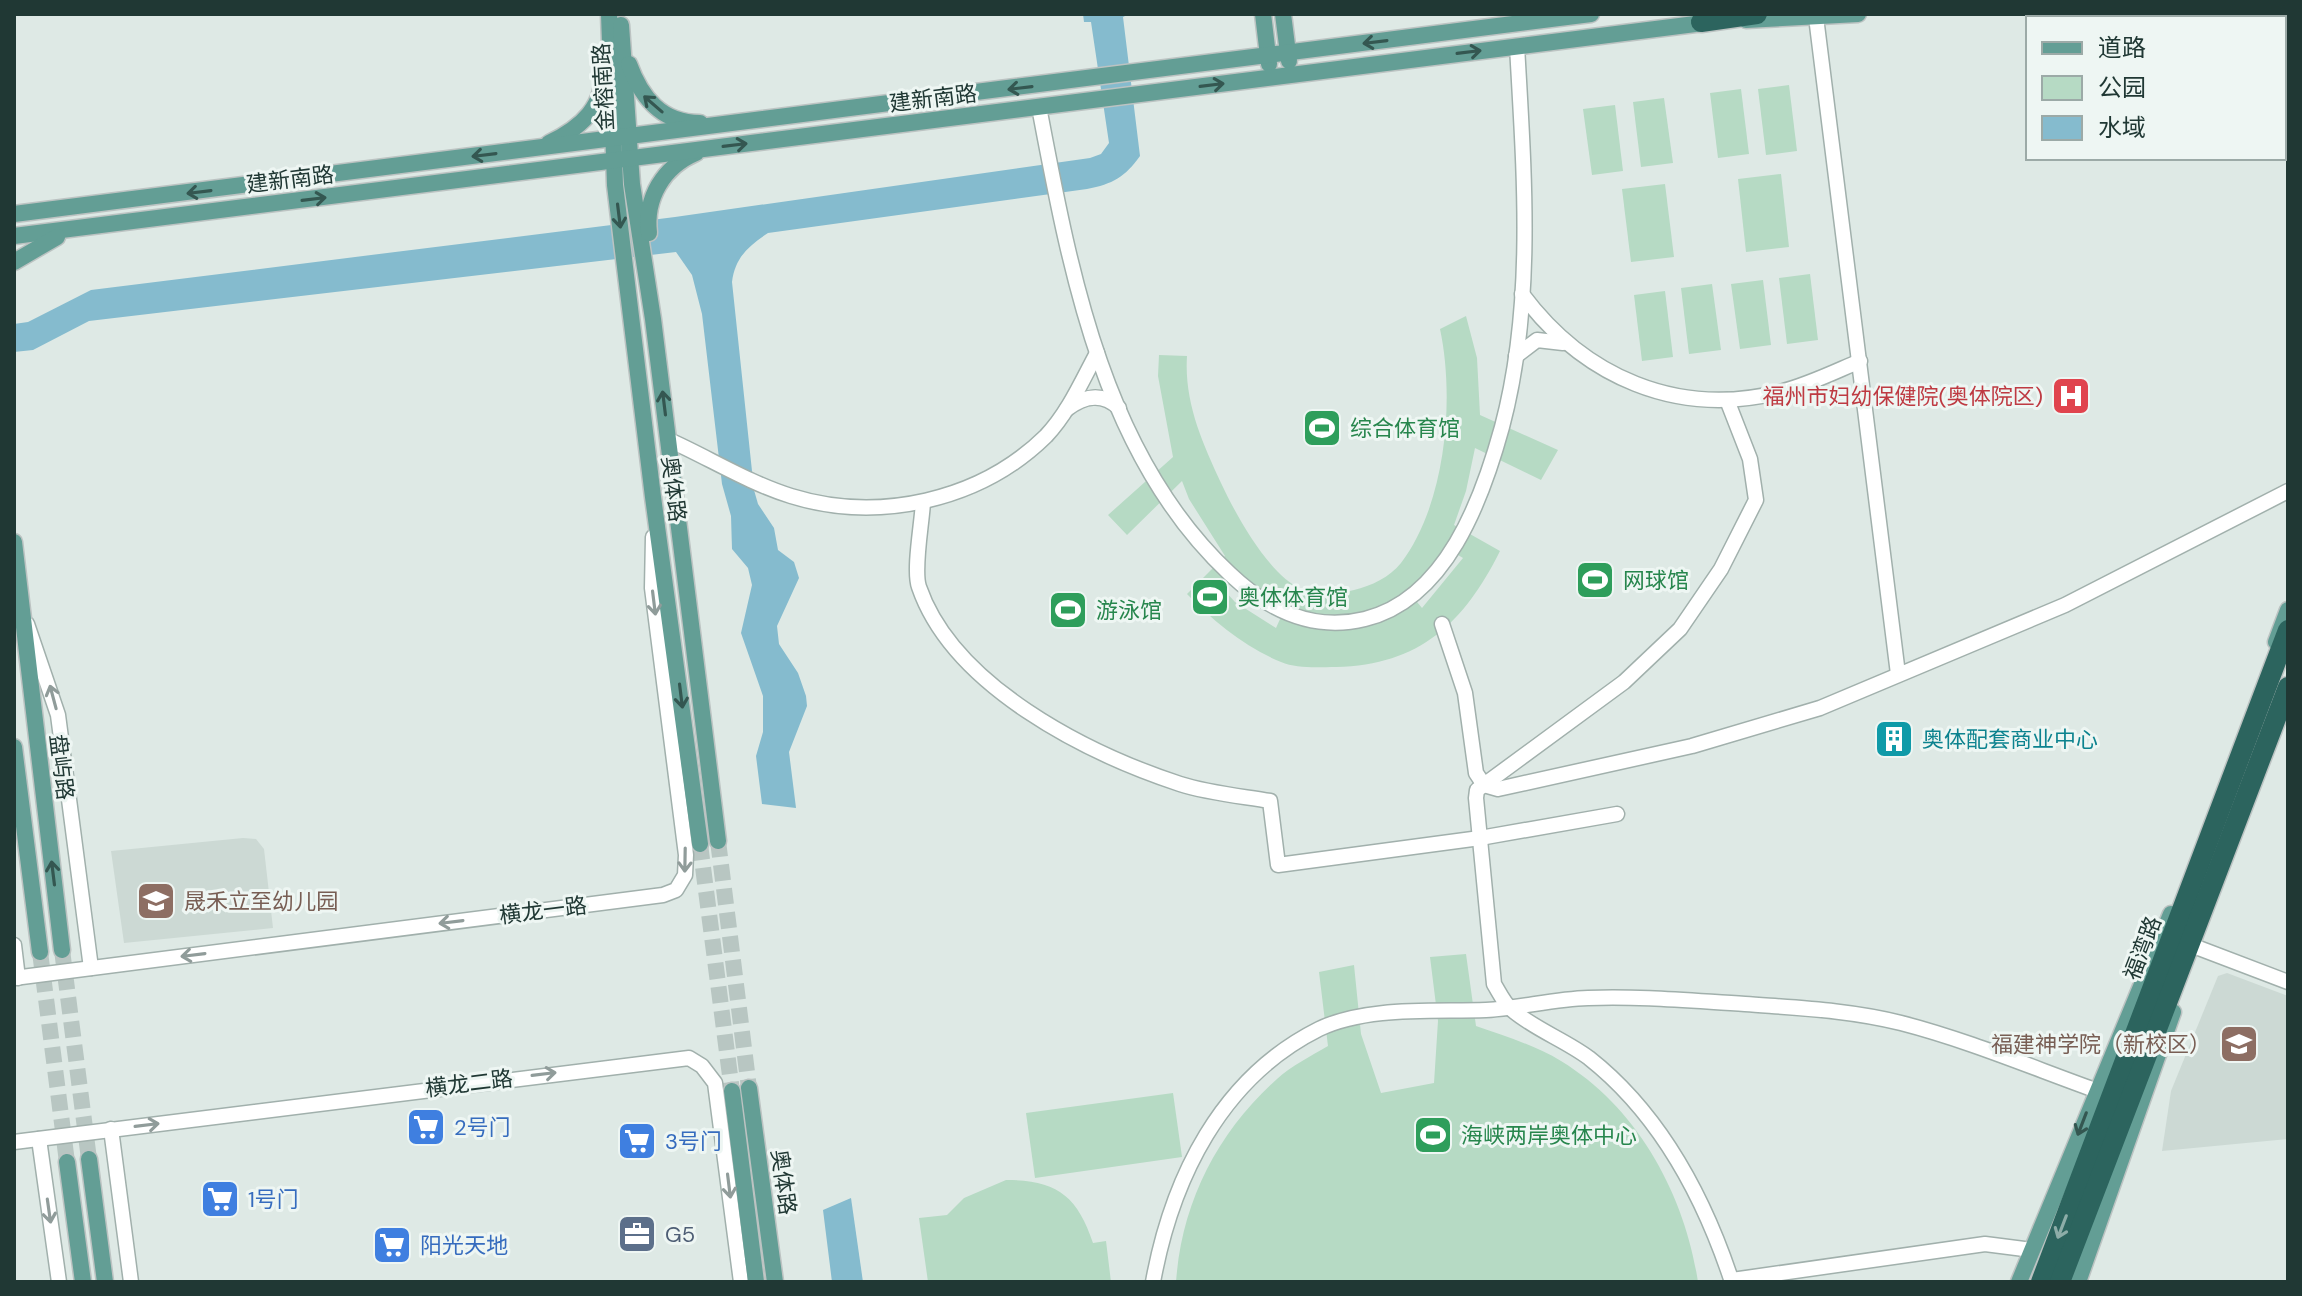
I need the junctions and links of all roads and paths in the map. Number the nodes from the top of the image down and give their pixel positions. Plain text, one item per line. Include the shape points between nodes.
1 (602, 14) edge
2 (609, 14) edge
3 (620, 14) edge
4 (1263, 14) edge
5 (1283, 14) edge
6 (1591, 14) edge
7 (1757, 14) edge
8 (1858, 14) edge
9 (1816, 17) junction
10 (1701, 22) junction
11 (1517, 46) junction
12 (623, 49) junction
13 (1288, 53) junction
14 (1268, 56) junction
15 (1290, 74) junction
16 (1271, 77) junction
17 (1039, 107) junction
18 (753, 122) junction
19 (622, 138) junction
20 (533, 149) junction
21 (706, 149) junction
22 (622, 159) junction
23 (14, 214) edge
24 (84, 228) junction
25 (14, 236) edge
26 (14, 262) edge
27 (1522, 294) junction
28 (653, 319) junction
29 (1567, 345) junction
30 (1097, 353) junction
31 (1516, 356) junction
32 (1860, 361) junction
33 (1727, 400) junction
34 (1066, 409) junction
35 (1120, 409) junction
36 (669, 440) junction
37 (2288, 491) edge
38 (653, 497) junction
39 (923, 502) junction
40 (14, 542) edge
41 (2288, 610) edge
42 (24, 617) junction
43 (1442, 624) dead end
44 (2288, 630) edge
45 (1898, 674) junction
46 (2288, 687) edge
47 (2288, 707) edge
48 (14, 747) edge
49 (1484, 785) junction
50 (1617, 814) dead end
51 (1480, 838) junction
52 (718, 841) tunnel mouth
53 (700, 844) tunnel mouth
54 (14, 945) edge
55 (2196, 947) junction
56 (62, 950) tunnel mouth
57 (40, 952) tunnel mouth
58 (91, 968) junction
59 (16, 978) edge
60 (2288, 982) edge
61 (1510, 1008) junction
62 (2095, 1090) junction
63 (111, 1129) junction
64 (39, 1139) junction
65 (14, 1142) edge
66 (89, 1159) tunnel mouth
67 (67, 1162) tunnel mouth
68 (2032, 1250) junction
69 (1732, 1281) edge
70 (59, 1282) edge
71 (83, 1282) edge
72 (105, 1282) edge
73 (131, 1282) edge
74 (741, 1282) edge
75 (756, 1282) edge
76 (775, 1282) edge
77 (1153, 1282) edge
78 (2019, 1282) edge
79 (2041, 1282) edge
80 (2060, 1282) edge
81 (2078, 1282) edge

1 - 20 main road via 600,95 579,127
2 - 19 main road, 金榕南路
3 - 12 main road, 金榕南路
4 - 14 main road
5 - 13 main road
6 -> 13 main road, 建新南路
7 - 10 highway
8 - 9 main road, 建新南路
9 - 10 main road, 建新南路
9 - 32 street
10 - 11 main road, 建新南路
15 -> 11 main road, 建新南路
11 - 27 street via 1525,189
18 -> 12 main road via 694,123 664,114 639,91
12 - 19 main road, 金榕南路
13 - 14 main road, 建新南路
13 - 15 main road
14 - 16 main road
14 -> 18 main road, 建新南路
15 - 16 main road, 建新南路
17 -> 16 main road, 建新南路
21 -> 17 main road, 建新南路
17 - 30 street via 1061,219
18 - 19 main road, 建新南路
19 - 20 main road, 建新南路
19 - 22 main road, 奥体路
20 -> 23 main road, 建新南路
21 - 22 main road, 建新南路
21 - 28 main road via 673,168 652,195 647,219
24 -> 22 main road, 建新南路
22 - 28 main road, 奥体路
22 -> 38 main road, 奥体路
24 - 25 main road, 建新南路
24 - 26 main road via 41,244
27 - 29 street
27 - 31 street
36 -> 28 main road, 奥体路
29 - 31 street via 1537,340
29 - 33 street via 1597,366 1645,387
30 - 34 street
30 - 35 street
31 - 35 street via 1495,449 1459,538 1428,581 1403,603 1352,622 1318,623 1286,615 1240,584 1175,510
32 - 33 street via 1783,392
32 - 45 street
33 - 49 street via 1750,459 1756,500 1721,569 1680,629 1624,682
34 - 35 street via 1091,397
34 - 39 street via 1045,436 1011,463 969,486
36 - 39 street via 808,500 852,507
36 - 52 main road, 奥体路
37 - 45 street via 2065,605
38 -> 53 main road, 奥体路
38 -> 58 street, 横龙一路 via 652,588 686,855 685,875 676,890
39 - 51 street via 917,585 946,639 999,691 1057,730 1182,784 1270,801 1278,865
40 - 42 main road, 盘屿路
41 - 62 main road via 2175,905
56 -> 42 main road, 盘屿路
58 -> 42 street via 58,715
43 - 49 street via 1465,693 1476,773
44 -> 79 highway, 福湾路
45 - 49 street via 1820,708 1692,746 1498,789
46 - 80 highway, 福湾路
47 - 55 main road
48 - 57 main road, 盘屿路
49 - 51 street via 1476,798
50 - 51 street
51 - 61 street via 1494,984
54 - 59 street
55 - 60 street
55 - 81 main road
58 - 59 street, 横龙一路
61 - 62 street via 1586,998 1829,1010 1901,1023
61 - 69 street via 1585,1055 1644,1112 1686,1174
61 - 77 street via 1349,1020 1309,1035 1265,1064 1224,1106 1187,1170 1167,1222
62 -> 68 main road
63 - 64 street, 横龙二路
63 - 73 street
63 -> 74 street, 横龙二路 via 689,1058 707,1071 717,1091
64 - 65 street, 横龙二路
64 -> 70 street
66 - 72 main road
67 - 71 main road
68 - 69 street via 1985,1244
68 - 78 main road
75 - 76 main road, 奥体路 via 740,1090

